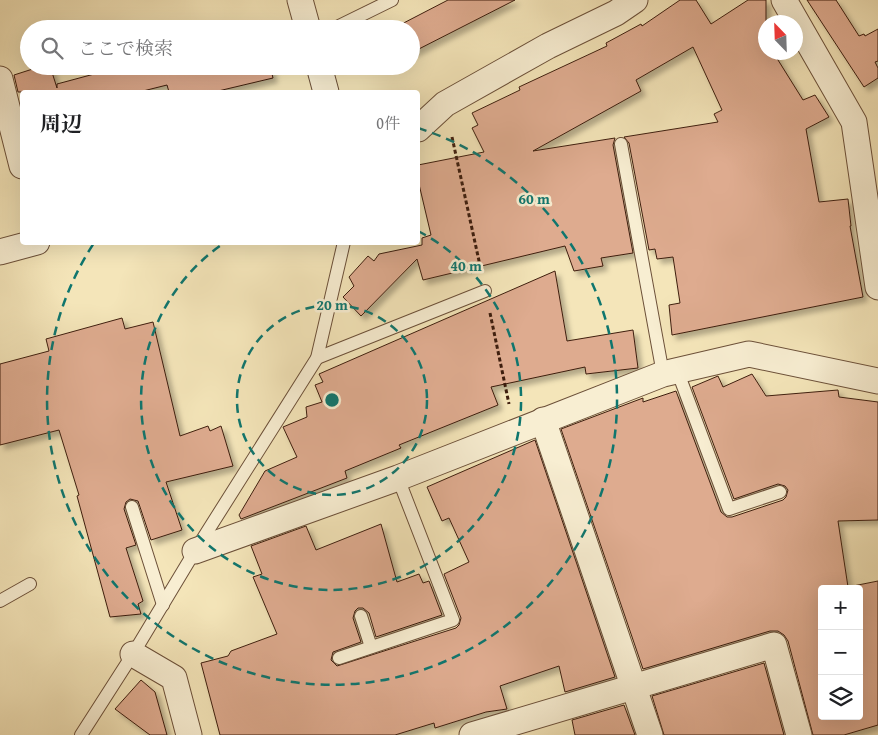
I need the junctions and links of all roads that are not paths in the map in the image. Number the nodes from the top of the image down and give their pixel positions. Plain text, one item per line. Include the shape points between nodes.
1 (300, 0) edge
2 (392, 0) edge
3 (634, 0) edge
4 (784, 0) edge
5 (306, 20) edge
6 (351, 20) edge
7 (321, 75) edge
8 (0, 79) edge
9 (325, 90) edge
10 (420, 127) edge
11 (620, 144) dead end
12 (20, 158) edge
13 (26, 245) edge
14 (343, 245) edge
15 (0, 252) edge
16 (878, 287) edge
17 (485, 290) dead end
18 (317, 358) junction
19 (670, 372) junction
20 (878, 381) edge
21 (543, 420) junction
22 (398, 478) junction
23 (780, 492) dead end
24 (132, 507) dead end
25 (195, 551) junction
26 (30, 584) dead end
27 (0, 601) edge
28 (163, 605) junction
29 (361, 616) dead end
30 (371, 647) junction
31 (134, 654) junction
32 (339, 658) dead end
33 (635, 686) junction
34 (81, 735) edge
35 (188, 735) edge
36 (472, 735) edge
37 (650, 735) edge
38 (799, 735) edge

1 - 5 street
2 - 6 lane
3 - 10 street via 616,13 548,46 445,104
4 - 16 street via 854,122
7 - 9 street
8 - 12 street
11 - 19 lane
13 - 15 street
14 - 18 lane
17 - 18 lane
18 - 25 lane
19 - 20 street via 749,354
19 - 21 street
19 - 23 lane via 729,509
21 - 22 street
21 - 33 street
22 - 25 street
22 - 30 lane via 453,620
24 - 28 lane
25 - 28 lane
26 - 27 lane
28 - 31 lane
29 - 30 lane
30 - 32 lane
31 - 34 lane
31 - 35 street via 174,678
33 - 36 street
33 - 37 street
33 - 38 street via 774,645

